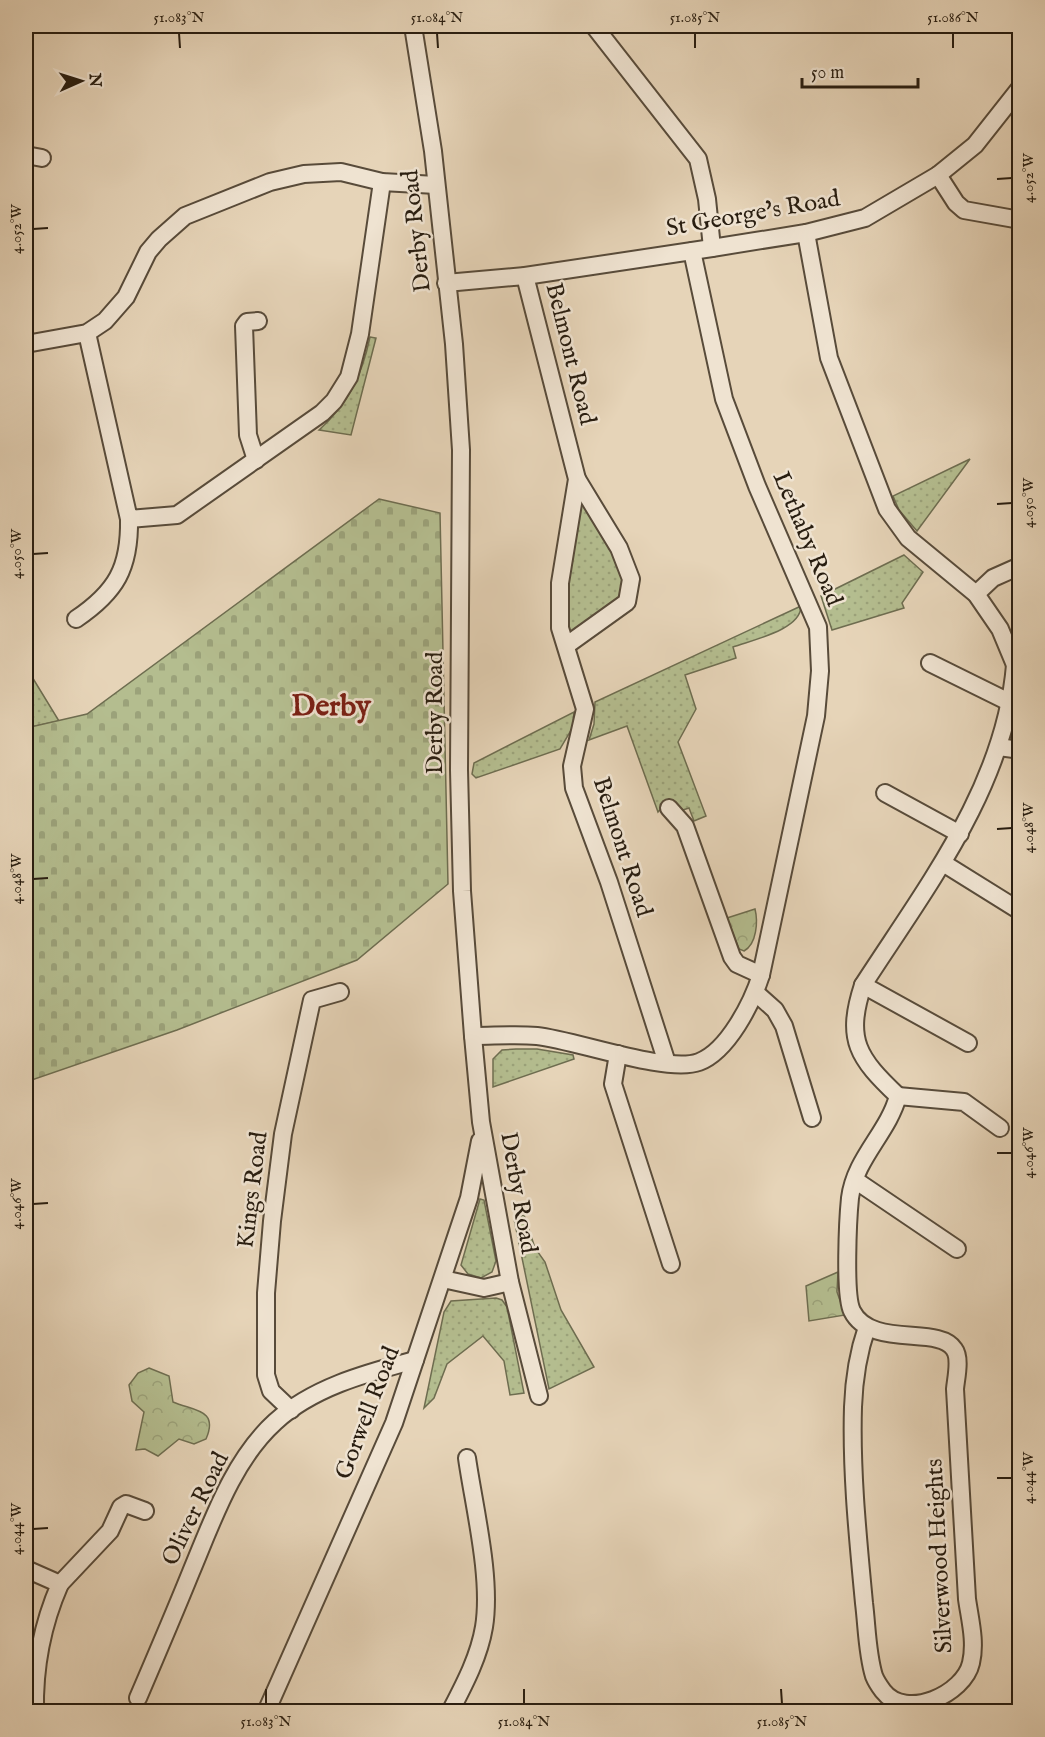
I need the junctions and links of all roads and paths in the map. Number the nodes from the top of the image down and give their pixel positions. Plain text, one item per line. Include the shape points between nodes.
1 (413, 26) edge
2 (594, 26) edge
3 (1020, 88) edge
4 (938, 175) junction
5 (382, 182) junction
6 (436, 185) junction
7 (1020, 220) edge
8 (806, 233) junction
9 (712, 248) junction
10 (692, 251) junction
11 (525, 276) junction
12 (447, 283) junction
13 (258, 321) dead end
14 (87, 333) junction
15 (26, 344) edge
16 (256, 460) junction
17 (577, 479) junction
18 (129, 519) junction
19 (1020, 566) edge
20 (976, 594) junction
21 (76, 619) dead end
22 (567, 645) junction
23 (930, 663) dead end
24 (1017, 666) edge
25 (1011, 703) junction
26 (999, 747) junction
27 (1020, 750) edge
28 (885, 793) dead end
29 (669, 808) dead end
30 (960, 834) junction
31 (942, 863) junction
32 (1020, 910) edge
33 (761, 975) junction
34 (863, 985) junction
35 (340, 992) dead end
36 (756, 993) junction
37 (473, 1036) junction
38 (968, 1043) dead end
39 (618, 1054) junction
40 (667, 1063) junction
41 (898, 1096) junction
42 (812, 1118) dead end
43 (481, 1122) junction
44 (1000, 1128) dead end
45 (855, 1180) junction
46 (957, 1249) dead end
47 (671, 1264) dead end
48 (443, 1279) junction
49 (510, 1282) junction
50 (867, 1327) junction
51 (415, 1360) junction
52 (539, 1396) dead end
53 (291, 1410) junction
54 (466, 1458) dead end
55 (145, 1511) dead end
56 (26, 1569) edge
57 (60, 1584) junction
58 (138, 1698) dead end
59 (35, 1712) edge
60 (266, 1712) edge
61 (450, 1712) edge

1 - 6 street, Derby Road
2 - 9 street via 698,159
3 - 4 street, St George's Road via 975,145
4 - 7 street via 964,210
4 - 8 street, St George's Road via 865,218
5 - 6 street
5 - 14 street via 341,172 303,174 270,182 185,216 148,252 117,310
5 - 16 street via 360,334 349,377 322,413
6 - 12 street, Derby Road
8 - 9 street, St George's Road
8 - 20 street via 829,358 886,508 908,538
9 - 10 street, St George's Road
10 - 11 street, St George's Road
10 - 33 street, Lethaby Road via 724,399 818,627 816,716
11 - 12 street, St George's Road
11 - 17 street, Belmont Road
12 - 37 street, Derby Road via 461,450 459,770 462,891
13 - 16 street via 244,326 248,435
14 - 15 street
14 - 18 street
16 - 18 street via 177,515
17 - 22 street, Belmont Road via 560,583 560,628
17 - 22 street, Belmont Road via 619,548 631,579 627,602
18 - 21 street via 129,543 117,581 100,602
19 - 20 street via 993,578
20 - 24 street via 1000,629
22 - 40 street, Belmont Road via 585,709 572,766 574,788 609,882
23 - 25 street
24 - 25 street
25 - 26 street
26 - 27 street
26 - 30 street
28 - 30 street
29 - 33 street via 685,825 732,957 737,964
30 - 31 street
31 - 32 street
31 - 34 street
33 - 36 street, Lethaby Road
34 - 38 street
34 - 41 street via 855,1010 856,1044 868,1067
35 - 53 street, Kings Road via 312,1000 283,1134 272,1221 265,1360 271,1390
36 - 40 street, Lethaby Road via 739,1024 708,1056 689,1065
36 - 42 street via 775,1010 784,1026
37 - 39 street, Lethaby Road via 537,1036
37 - 43 street, Derby Road
39 - 40 street, Lethaby Road
39 - 47 street via 613,1084
41 - 44 street via 964,1102
41 - 45 street via 893,1115 860,1164
43 - 48 street, Gorwell Road via 474,1179
43 - 49 street, Derby Road
45 - 46 street
45 - 50 street via 847,1244 848,1294 852,1311
48 - 49 street via 484,1288
48 - 51 street, Gorwell Road
49 - 52 street, Derby Road
50 - 50 street, Silverwood Heights via 918,1338 940,1338 957,1355 955,1389 967,1599 973,1632 971,1662 967,1673 941,1696 907,1705 887,1697 874,1678 861,1568 853,1409 857,1357
51 - 53 street, Oliver Road via 357,1376
51 - 60 street, Gorwell Road via 394,1424
53 - 58 street, Oliver Road via 274,1423 250,1452 217,1510
54 - 61 street via 485,1597 484,1626 476,1656
55 - 57 street via 126,1504 121,1508 110,1531
56 - 57 street
57 - 59 street via 42,1634 34,1686

